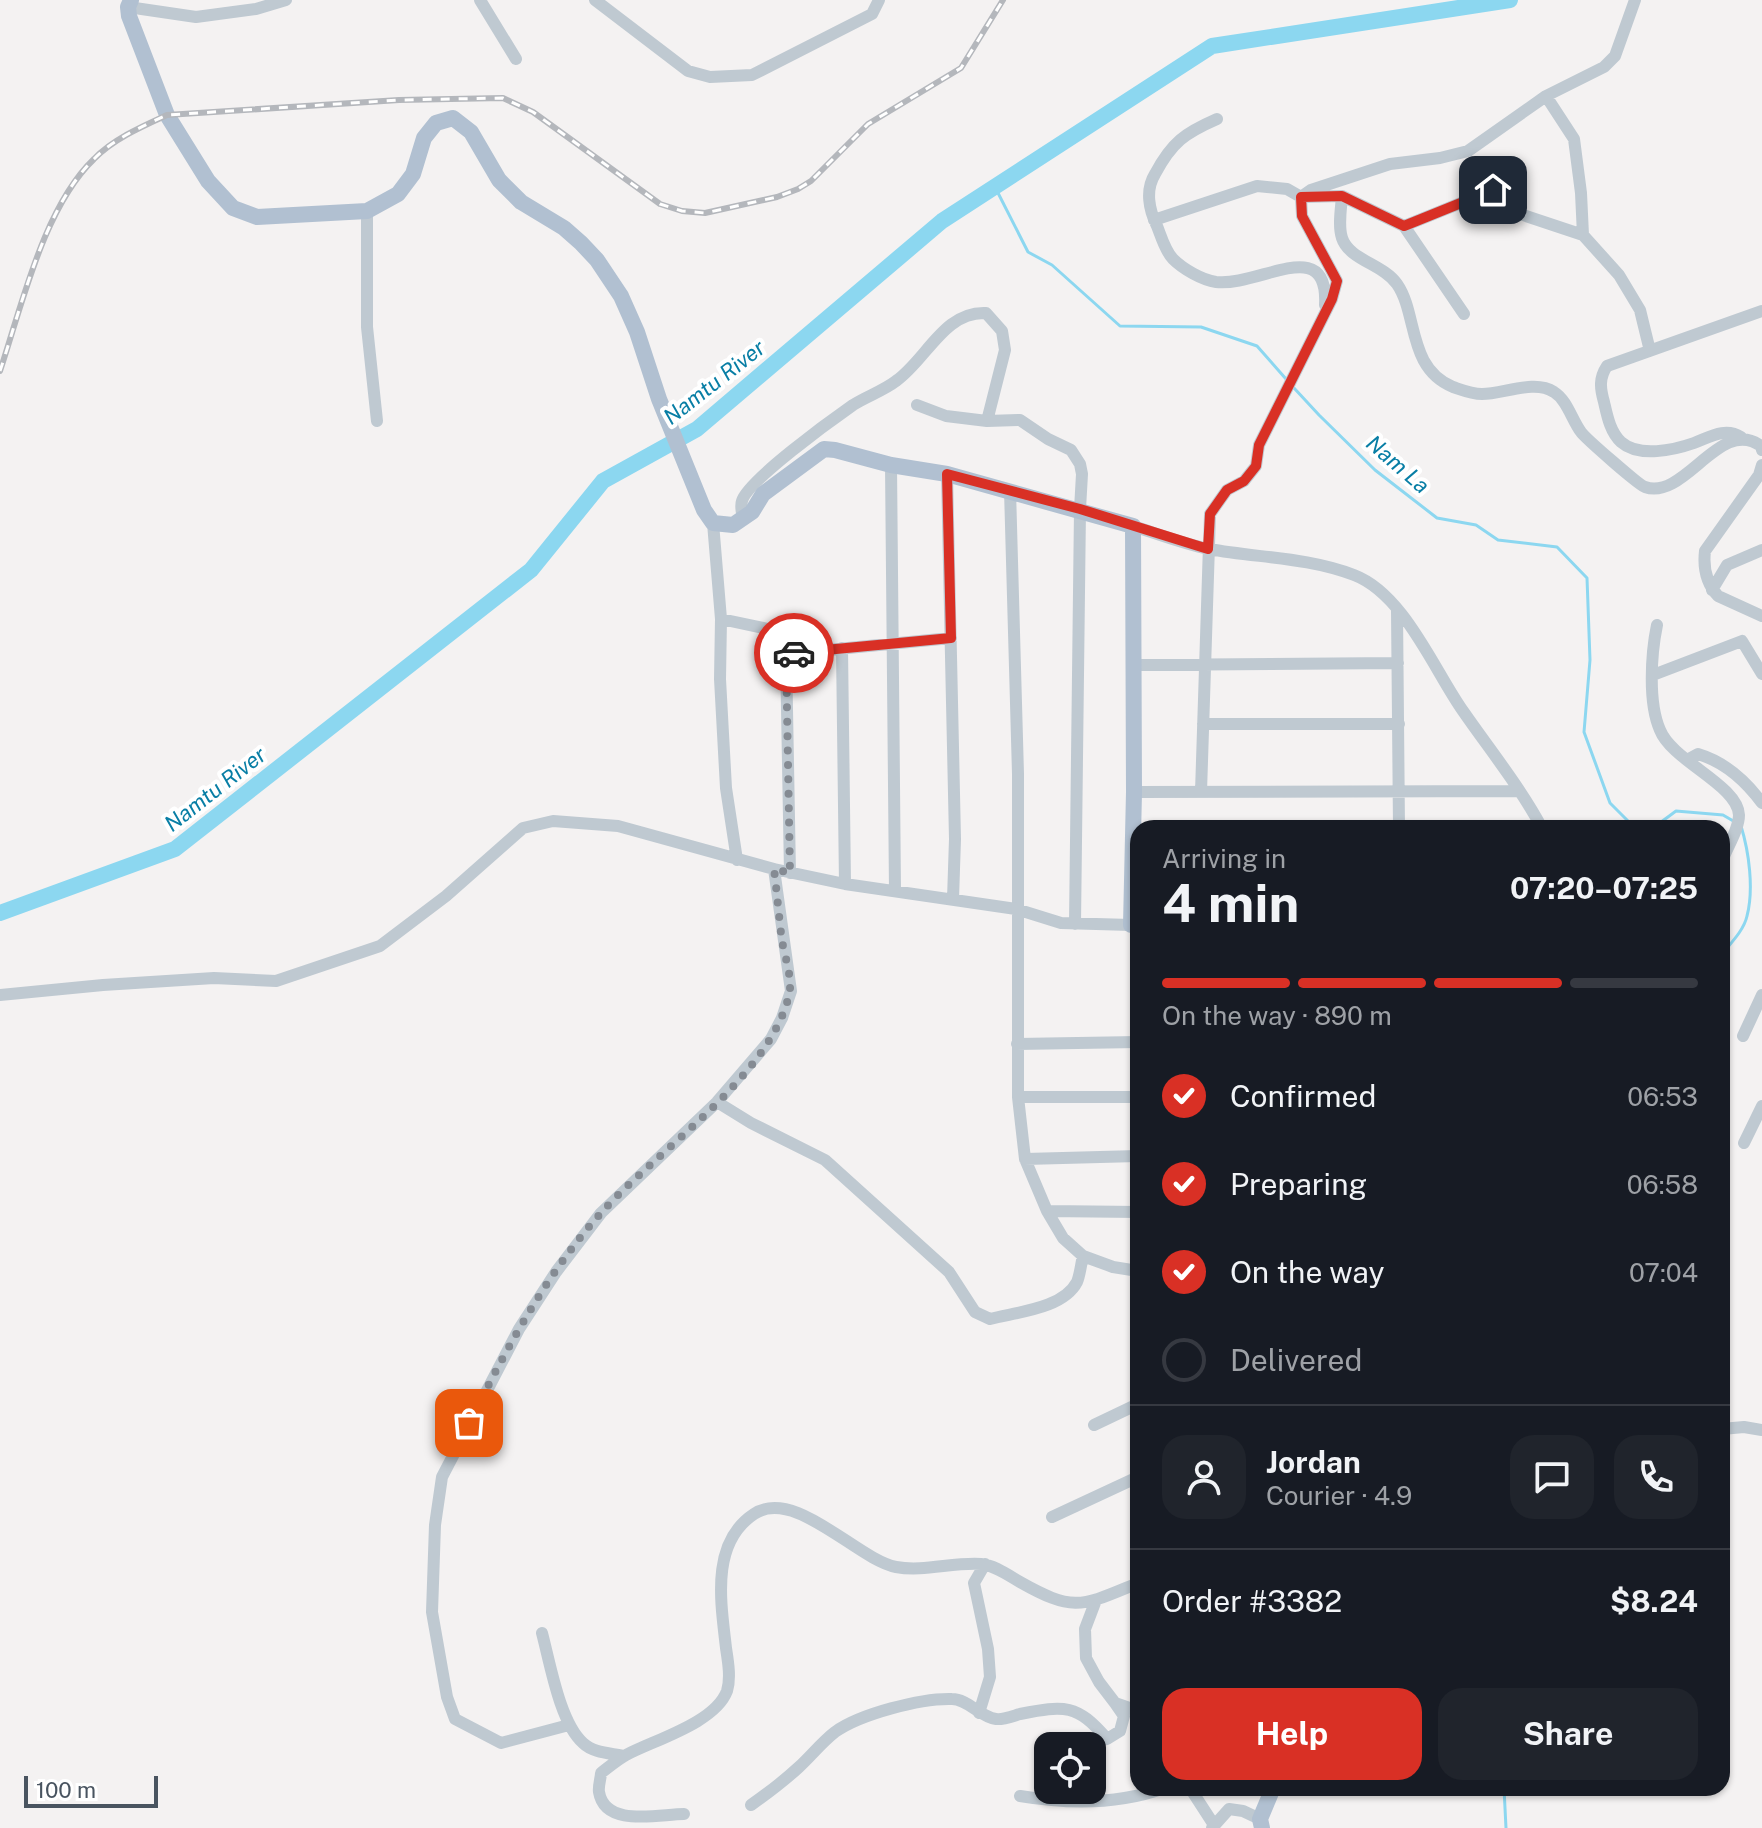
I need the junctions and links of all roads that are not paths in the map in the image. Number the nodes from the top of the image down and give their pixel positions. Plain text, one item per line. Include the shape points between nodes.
1 (286, 0) edge
2 (480, 0) edge
3 (595, 0) edge
4 (879, 0) edge
5 (1635, 0) edge
6 (129, 3) edge
7 (516, 59) dead end
8 (1546, 96) junction
9 (1217, 119) dead end
10 (1342, 196) junction
11 (1301, 197) junction
12 (367, 211) junction
13 (1154, 220) junction
14 (1404, 226) junction
15 (1583, 235) junction
16 (1762, 311) edge
17 (1324, 314) junction
18 (1464, 314) dead end
19 (1650, 351) junction
20 (917, 405) dead end
21 (377, 421) dead end
22 (987, 421) junction
23 (1744, 439) junction
24 (1762, 450) edge
25 (891, 465) junction
26 (1762, 465) edge
27 (947, 474) junction
28 (1010, 490) junction
29 (1080, 509) junction
30 (709, 516) junction
31 (743, 519) junction
32 (1133, 526) junction
33 (1208, 549) junction
34 (1762, 550) edge
35 (1712, 590) junction
36 (1397, 611) junction
37 (1762, 616) edge
38 (721, 619) junction
39 (1657, 625) dead end
40 (951, 638) junction
41 (892, 642) junction
42 (842, 648) junction
43 (786, 654) junction
44 (1398, 663) junction
45 (1133, 665) junction
46 (1205, 665) junction
47 (1762, 674) edge
48 (1653, 675) junction
49 (1203, 724) junction
50 (1399, 724) junction
51 (1687, 760) junction
52 (1399, 791) junction
53 (1519, 791) junction
54 (1134, 792) junction
55 (1201, 792) junction
56 (1762, 803) edge
57 (1134, 820) edge
58 (1399, 820) edge
59 (1537, 820) edge
60 (1730, 840) edge
61 (737, 860) junction
62 (774, 869) junction
63 (790, 873) junction
64 (845, 884) junction
65 (895, 891) junction
66 (953, 899) junction
67 (1016, 909) junction
68 (1075, 924) junction
69 (1130, 925) edge
70 (0, 995) edge
71 (1762, 995) edge
72 (1743, 1036) dead end
73 (1130, 1042) edge
74 (1017, 1044) junction
75 (1018, 1097) junction
76 (1130, 1097) edge
77 (717, 1102) junction
78 (1762, 1106) edge
79 (1744, 1143) dead end
80 (1130, 1156) edge
81 (1025, 1159) junction
82 (1047, 1211) junction
83 (1130, 1212) edge
84 (1083, 1256) junction
85 (1130, 1271) edge
86 (1130, 1408) edge
87 (1094, 1425) dead end
88 (1730, 1428) edge
89 (1762, 1430) edge
90 (1130, 1481) edge
91 (1052, 1517) dead end
92 (985, 1564) junction
93 (1130, 1586) edge
94 (1096, 1600) junction
95 (542, 1633) dead end
96 (1115, 1703) junction
97 (1130, 1708) edge
98 (979, 1713) junction
99 (569, 1725) junction
100 (624, 1756) junction
101 (1020, 1796) dead end
102 (1130, 1796) edge
103 (1195, 1796) edge
104 (1270, 1796) edge
105 (751, 1805) dead end
106 (684, 1814) dead end
107 (1261, 1823) edge
108 (1213, 1827) edge

1 - 6 street via 196,17
2 - 7 street
3 - 4 street via 688,71 710,77 752,75 872,14
5 - 8 street via 1615,56
6 - 12 main road via 167,115 208,181 233,208 257,217
8 - 11 street via 1468,151 1390,164
8 - 15 street via 1574,139
9 - 13 street via 1187,133 1164,158 1149,184
10 - 11 street
10 - 14 street
10 - 23 street via 1342,238 1348,249 1386,271 1399,287 1418,349 1434,375 1449,385 1483,394 1553,391 1590,444 1647,488 1668,486 1733,440
11 - 13 street via 1287,189 1257,186
11 - 17 street via 1302,216 1337,281
12 - 21 street via 367,327
12 - 30 main road via 398,194 436,123 453,118 471,132 499,180 521,202 564,228 597,260 621,296
13 - 17 street via 1171,258 1214,282 1310,267 1326,285
14 - 15 street via 1493,190 1511,211
14 - 18 street
15 - 19 street via 1619,275 1640,310
16 - 19 street
17 - 33 street via 1259,445 1256,466 1227,490 1210,514
19 - 23 street via 1607,366 1601,376 1610,424 1620,441 1655,451 1679,449 1721,433
20 - 22 street via 946,416
22 - 29 street via 1020,420 1071,450 1082,474
22 - 31 street via 1005,350 1002,331 986,313 970,313 956,320 897,381 818,429 756,483 743,497
23 - 24 street
25 - 27 main road
25 - 31 main road via 824,449 763,494
25 - 41 street
26 - 35 street via 1705,551
27 - 28 main road
27 - 40 street
28 - 29 main road
28 - 67 street
29 - 32 main road
29 - 68 street
30 - 31 main road via 733,525
30 - 38 street
32 - 33 street
32 - 45 main road
33 - 36 street via 1278,556 1357,576
33 - 46 street
34 - 35 street via 1727,565
35 - 37 street
36 - 44 street
36 - 53 street
38 - 43 street via 768,629 781,636
38 - 61 street via 726,788
39 - 48 street
40 - 41 street
40 - 66 street
41 - 42 street
41 - 65 street
42 - 43 street
42 - 64 street
43 - 63 street
44 - 46 street
44 - 50 street
45 - 46 street
45 - 54 main road
46 - 49 street
47 - 48 street via 1742,641
48 - 51 street via 1659,730
49 - 50 street
49 - 55 street
50 - 52 street
51 - 56 street via 1698,754 1716,759
51 - 60 street via 1736,802 1739,815
52 - 53 street
52 - 55 street
52 - 58 street
53 - 59 street
54 - 55 street
54 - 57 main road
61 - 62 street
61 - 70 street via 618,826 553,821 523,828 380,946 276,981 214,978
62 - 63 street
62 - 77 street via 791,991 771,1039
63 - 64 street
64 - 65 street
65 - 66 street
66 - 67 street
67 - 68 street
67 - 74 street
68 - 69 street
71 - 72 street
73 - 74 street
74 - 75 street
75 - 76 street
75 - 81 street
77 - 84 street via 825,1160 949,1272 975,1312 990,1319 1050,1304 1065,1295 1077,1282
77 - 99 street via 601,1213 556,1272 519,1329 442,1477 432,1612 455,1719 501,1743
78 - 79 street
80 - 81 street
81 - 82 street
82 - 83 street
82 - 84 street via 1063,1238
84 - 85 street
86 - 87 street
88 - 89 street
90 - 91 street
92 - 94 street via 1058,1601
92 - 98 street via 974,1583 990,1677
92 - 100 street via 895,1567 786,1509 758,1511 738,1527 726,1551 721,1601 727,1690 693,1724
93 - 94 street
94 - 96 street via 1085,1629 1086,1658
95 - 99 street
96 - 97 street
96 - 98 street via 1124,1716 1120,1731 1107,1739 1088,1717 1068,1709 997,1719
98 - 105 street via 957,1699 933,1700 850,1724
99 - 100 street via 583,1744
100 - 106 street via 601,1773 599,1792 606,1808 644,1817
101 - 102 street via 1062,1803
103 - 108 street
104 - 107 main road
107 - 108 street via 1229,1809

